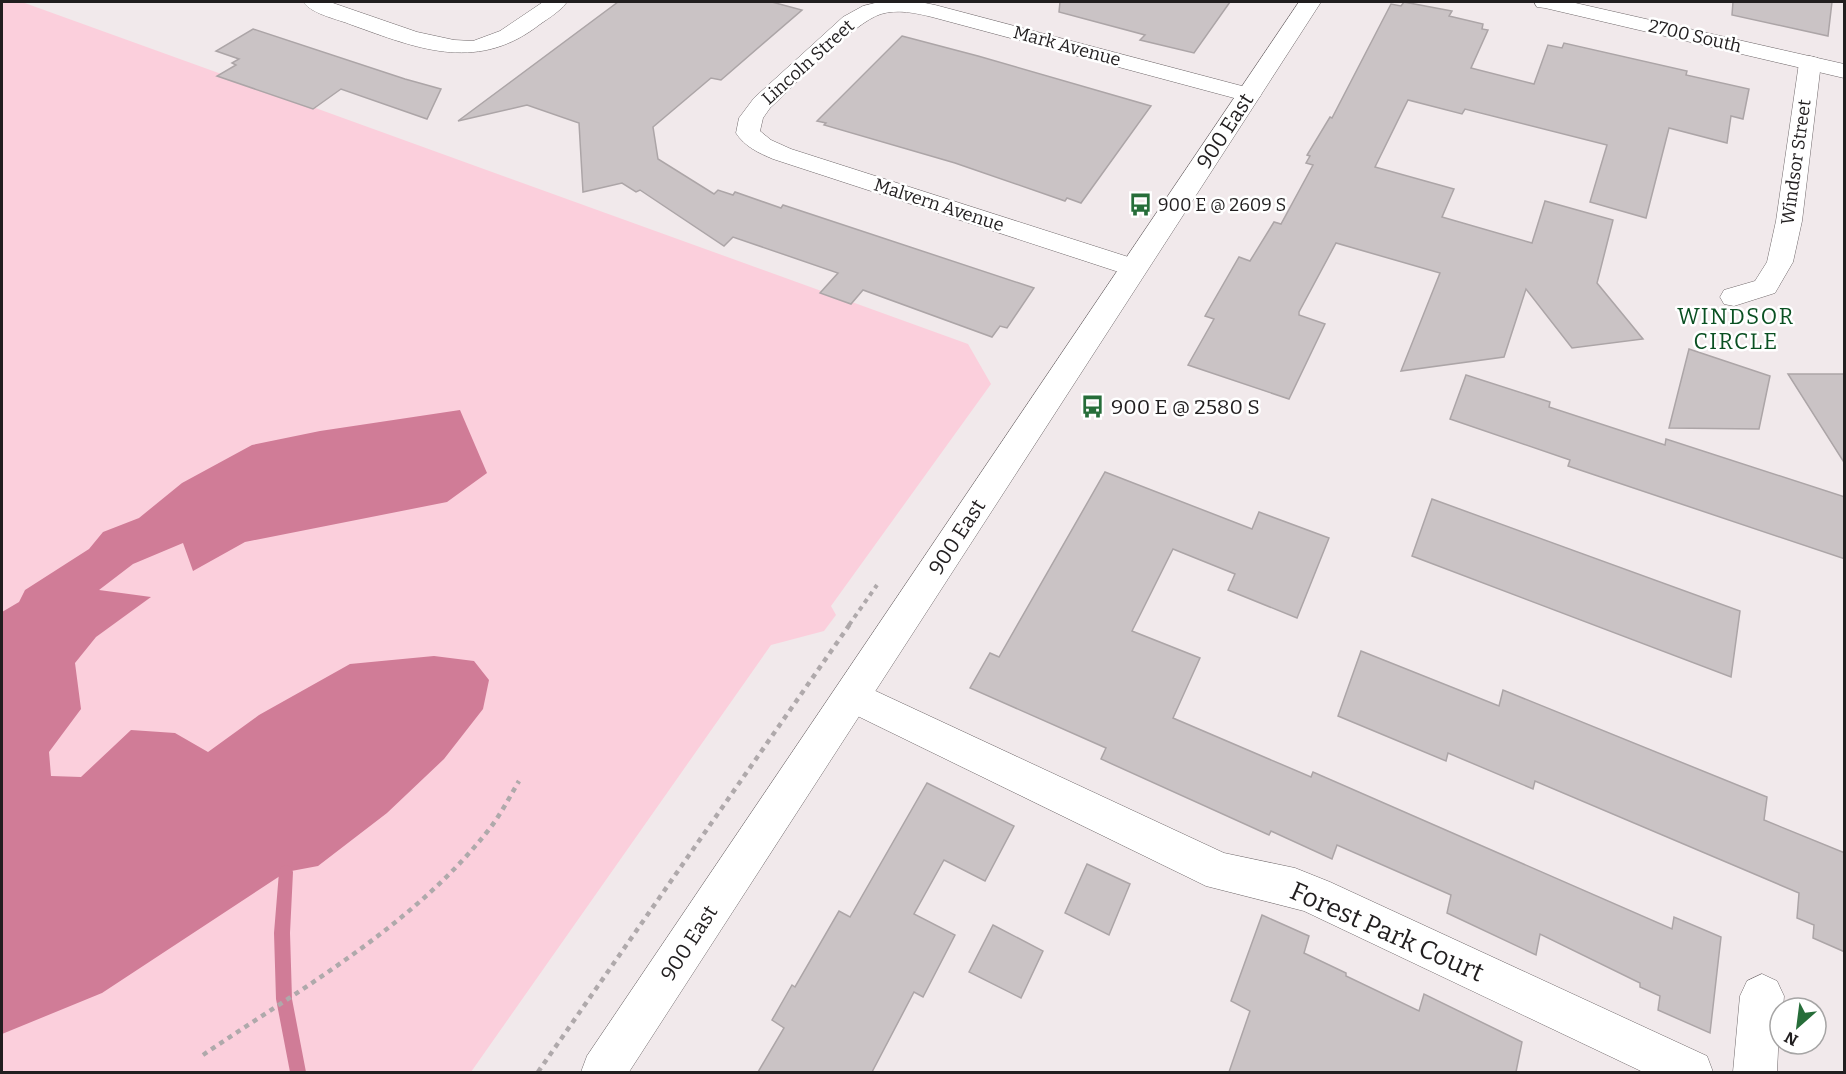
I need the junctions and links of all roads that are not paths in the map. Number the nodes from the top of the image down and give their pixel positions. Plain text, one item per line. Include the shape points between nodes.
1 (314, 2) edge
2 (556, 2) edge
3 (1310, 2) edge
4 (1545, 2) edge
5 (884, 5) joint
6 (1810, 63) junction
7 (1845, 71) edge
8 (1248, 95) junction
9 (748, 133) joint
10 (1134, 268) junction
11 (1734, 297) dead end
12 (852, 696) junction
13 (1762, 996) dead end
14 (603, 1072) edge
15 (1691, 1072) edge
16 (1755, 1072) edge

1 - 2 street via 435,44 471,49 498,41
3 - 8 street, 900 East
4 - 6 street, 2700 South
5 - 8 street, Mark Avenue via 935,11
5 - 9 street, Lincoln Street via 857,17 762,103 751,118
6 - 7 street, 2700 South
6 - 11 street, Windsor Street via 1780,262 1765,287
8 - 10 street, 900 East
9 - 10 street, Malvern Avenue via 753,140 782,154
10 - 12 street, 900 East
12 - 14 street, 900 East
12 - 15 street, Forest Park Court via 1220,872 1316,896
13 - 16 street

